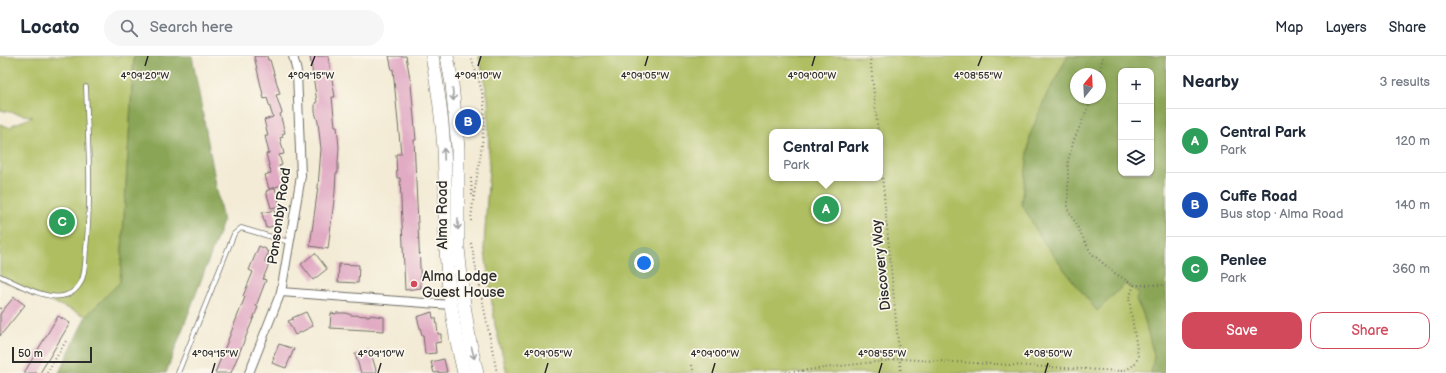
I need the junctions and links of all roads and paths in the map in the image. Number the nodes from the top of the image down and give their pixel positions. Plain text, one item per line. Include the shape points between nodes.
1 (293, 56) edge
2 (432, 56) edge
3 (447, 56) edge
4 (471, 56) edge
5 (870, 56) edge
6 (1104, 56) edge
7 (1100, 68) edge
8 (86, 87) dead end
9 (1089, 104) edge
10 (878, 129) edge
11 (883, 181) edge
12 (470, 223) dead end
13 (470, 237) dead end
14 (289, 242) junction
15 (0, 276) edge
16 (1134, 285) junction
17 (1166, 285) edge
18 (281, 292) junction
19 (451, 305) junction
20 (0, 308) edge
21 (3, 310) dead end
22 (66, 341) dead end
23 (900, 360) junction
24 (692, 365) dead end
25 (46, 373) edge
26 (178, 373) edge
27 (249, 373) edge
28 (464, 373) edge
29 (478, 373) edge
30 (497, 373) edge
31 (694, 373) edge
32 (782, 373) edge
33 (901, 373) edge

1 - 14 street, Ponsonby Road via 297,72 301,176
19 -> 2 main road, Alma Road via 446,250 444,150 438,87
3 -> 29 main road, Alma Road via 458,148 458,248 470,343
4 - 12 path via 484,102 483,138
5 - 10 path
6 - 7 path
8 - 15 lane via 89,219 82,282 74,291 64,296 52,297
9 - 16 path via 1068,160 1068,209 1091,253
11 - 23 path, Discovery Way
13 - 30 path
14 - 18 street, Ponsonby Road
14 - 26 lane via 241,228 234,234
16 - 17 path
16 - 23 path via 1129,298 1138,356 1137,362 1121,371
18 - 19 street
18 - 27 street, Ponsonby Road
19 - 28 main road, Alma Road
20 - 21 path
22 - 25 path
23 - 32 path
23 - 33 path, Discovery Way
24 - 31 path

